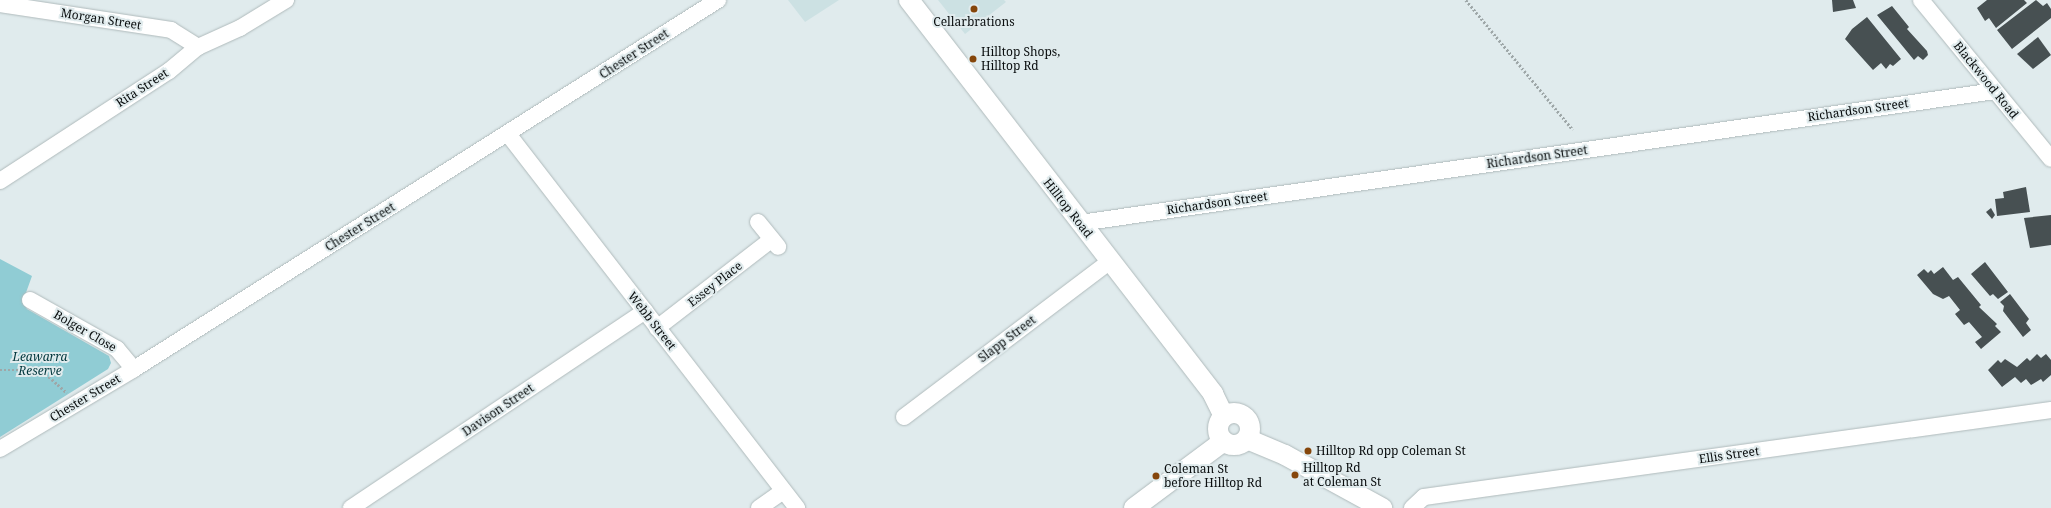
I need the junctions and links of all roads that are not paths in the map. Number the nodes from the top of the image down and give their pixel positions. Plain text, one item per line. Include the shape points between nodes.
1 (286, 0) edge
2 (718, 0) edge
3 (909, 0) edge
4 (1921, 0) edge
5 (0, 4) edge
6 (198, 47) junction
7 (1995, 91) junction
8 (508, 134) junction
9 (2051, 159) edge
10 (0, 180) edge
11 (758, 222) dead end
12 (1080, 223) junction
13 (1110, 261) junction
14 (30, 300) dead end
15 (645, 311) junction
16 (657, 328) junction
17 (134, 369) junction
18 (2051, 410) edge
19 (904, 417) dead end
20 (1224, 417) junction
21 (1248, 439) junction
22 (1224, 441) junction
23 (0, 449) edge
24 (783, 491) junction
25 (351, 508) edge
26 (759, 508) edge
27 (797, 508) edge
28 (1134, 508) edge
29 (1382, 508) edge
30 (1412, 508) edge

1 - 6 street, Rita Street via 240,28
2 - 8 street, Chester Street
3 - 12 street, Hilltop Road
4 - 7 street, Blackwood Road
5 - 6 street, Morgan Street via 172,30
6 - 10 street, Rita Street via 169,71
7 - 9 street, Blackwood Road
7 - 12 street, Richardson Street
8 - 15 street, Webb Street
8 - 17 street, Chester Street
11 - 16 street, Essey Place via 775,243
12 - 13 street, Hilltop Road
13 - 19 street, Slapp Street
13 - 20 street, Hilltop Road via 1213,394
14 - 17 street, Bolger Close via 117,349
15 - 16 street, Webb Street
15 - 25 street, Davison Street
16 - 24 street, Webb Street
17 - 23 street, Chester Street
18 - 30 street, Ellis Street via 1424,497
20 - 21 street via 1234,413 1244,416 1249,424
20 - 22 street via 1219,427
21 - 22 street via 1238,445
21 - 29 street via 1285,455
22 - 28 street
24 - 26 street
24 - 27 street, Webb Street

